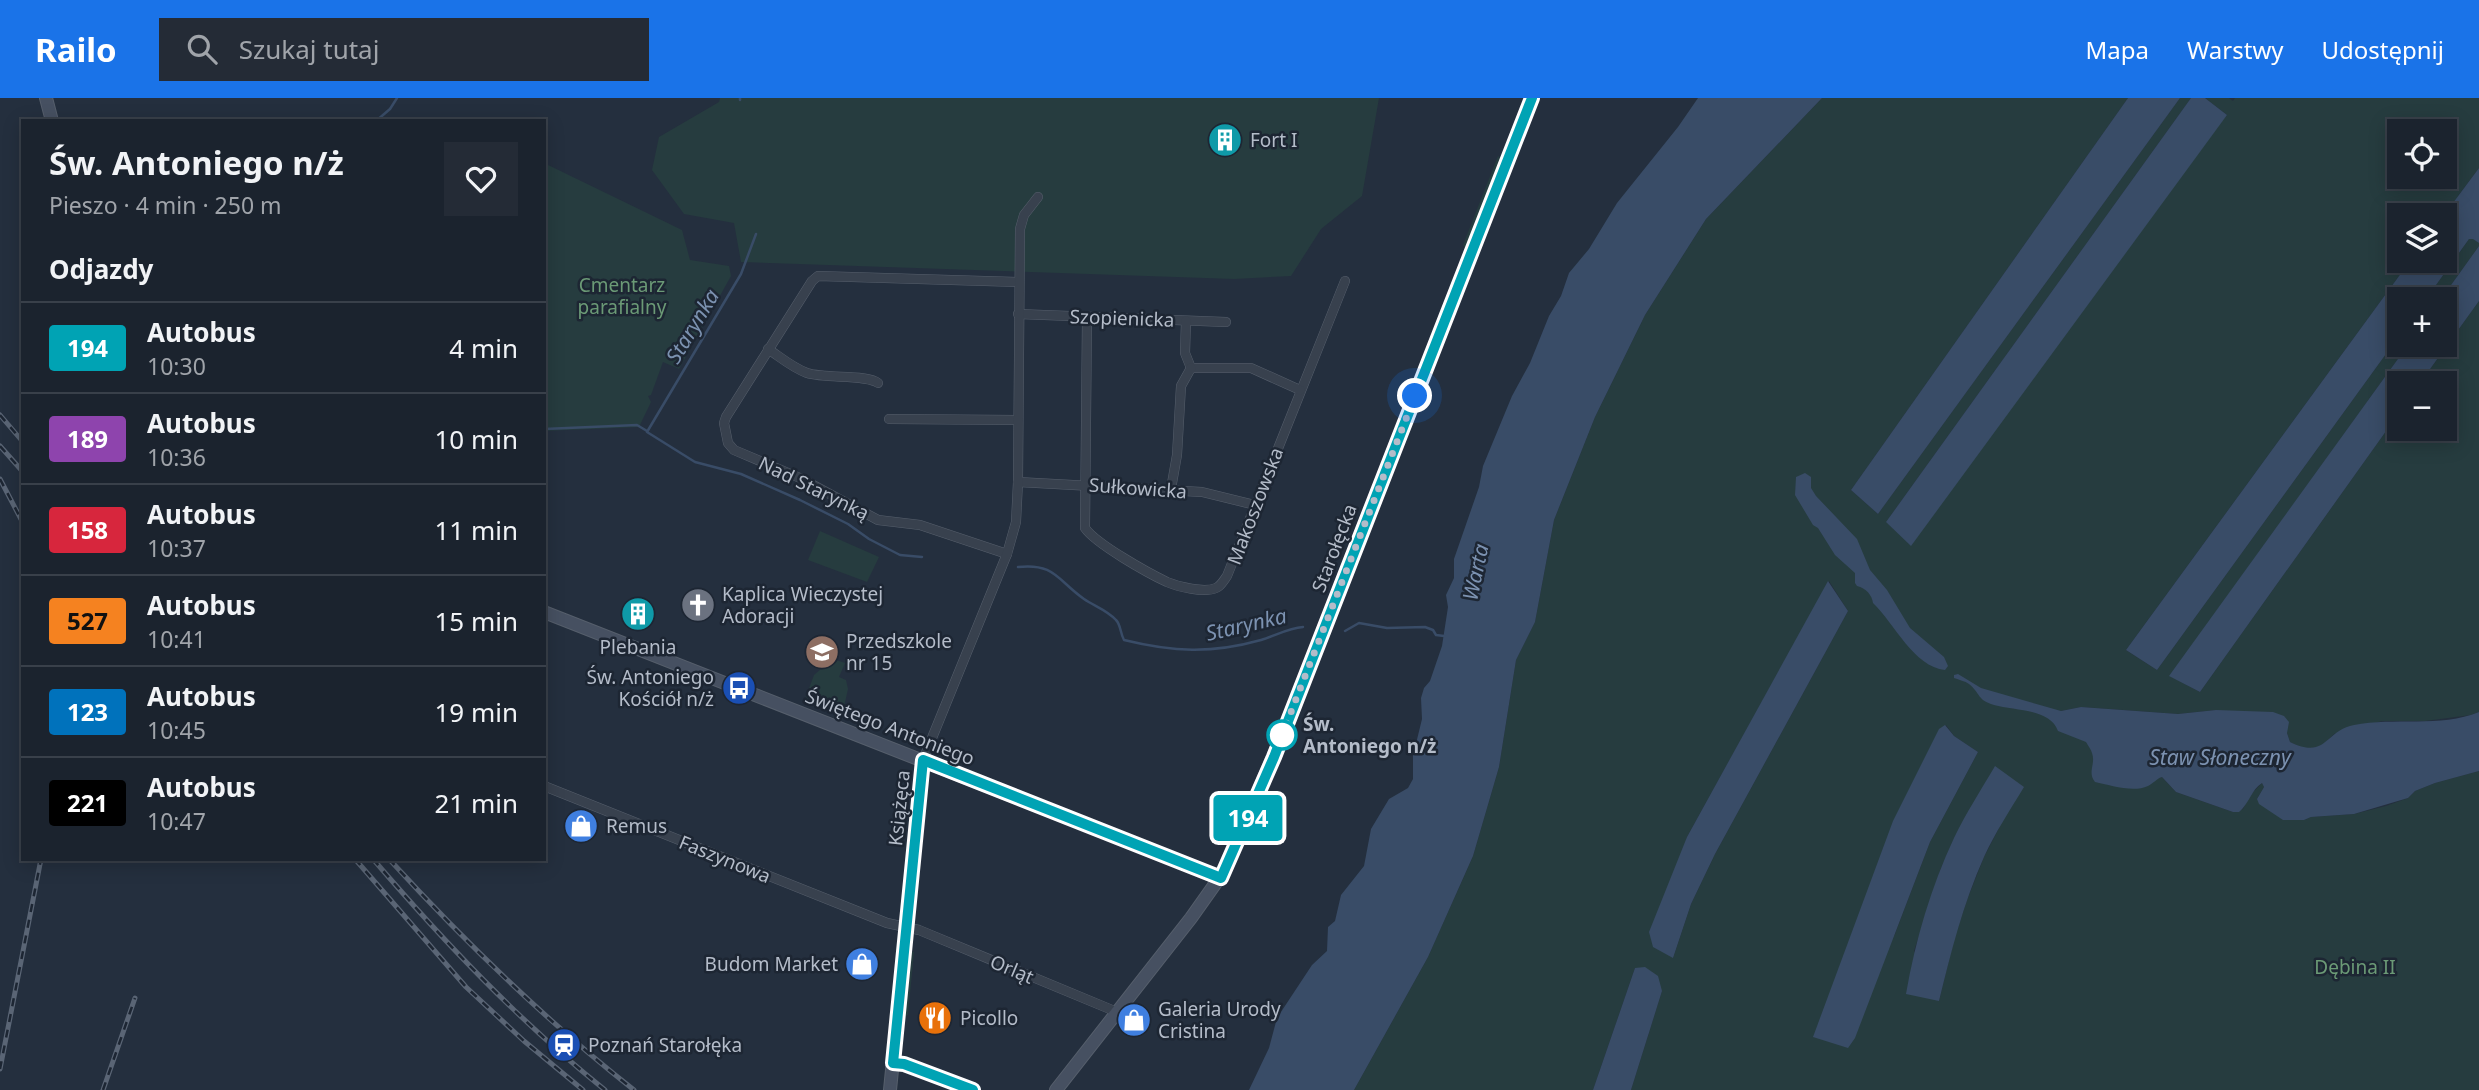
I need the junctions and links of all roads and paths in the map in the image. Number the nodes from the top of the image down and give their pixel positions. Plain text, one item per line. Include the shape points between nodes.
1 (46, 98) edge
2 (1532, 98) edge
3 (51, 119) edge
4 (1038, 197) dead end
5 (1345, 281) dead end
6 (1018, 282) junction
7 (1018, 314) junction
8 (1087, 317) junction
9 (1186, 321) junction
10 (1226, 322) dead end
11 (768, 349) junction
12 (1191, 368) junction
13 (878, 383) dead end
14 (1300, 390) junction
15 (889, 419) dead end
16 (1018, 420) junction
17 (1018, 482) junction
18 (1086, 484) junction
19 (1171, 489) junction
20 (1255, 505) junction
21 (1007, 554) junction
22 (546, 613) edge
23 (927, 762) junction
24 (546, 787) edge
25 (1221, 878) junction
26 (907, 927) junction
27 (1117, 1012) junction
28 (890, 1090) edge
29 (1056, 1090) edge

1 - 3 street
2 - 25 street, Starołęcka via 1274,757
4 - 6 street, Książęca via 1020,229
5 - 14 street, Makoszowska
6 - 7 street, Książęca
6 - 11 street, Nad Starynką via 818,276
7 - 8 street, Szopienicka
7 - 16 street, Książęca
8 - 9 street, Szopienicka
8 - 18 street, Makoszowska
9 - 10 street, Szopienicka
9 - 12 street via 1185,353
11 - 13 street via 809,373 870,378
11 - 21 street, Nad Starynką via 724,420 732,448 878,520 920,525
12 - 14 street via 1251,368
12 - 19 street via 1181,386
14 - 20 street, Makoszowska
15 - 16 street
16 - 17 street, Książęca
17 - 18 street, Sułkowicka
17 - 21 street, Książęca via 1016,522
18 - 19 street, Sułkowicka
18 - 20 street, Makoszowska via 1085,525 1096,540 1168,582 1205,589 1218,587 1227,576
19 - 20 street, Sułkowicka
21 - 23 street, Książęca
22 - 23 street, Świętego Antoniego
23 - 25 street, Świętego Antoniego
23 - 26 street, Książęca
24 - 26 street, Faszynowa via 887,923
25 - 27 street, Starołęcka
26 - 27 street, Orląt
26 - 28 street, Książęca
27 - 29 street, Starołęcka

